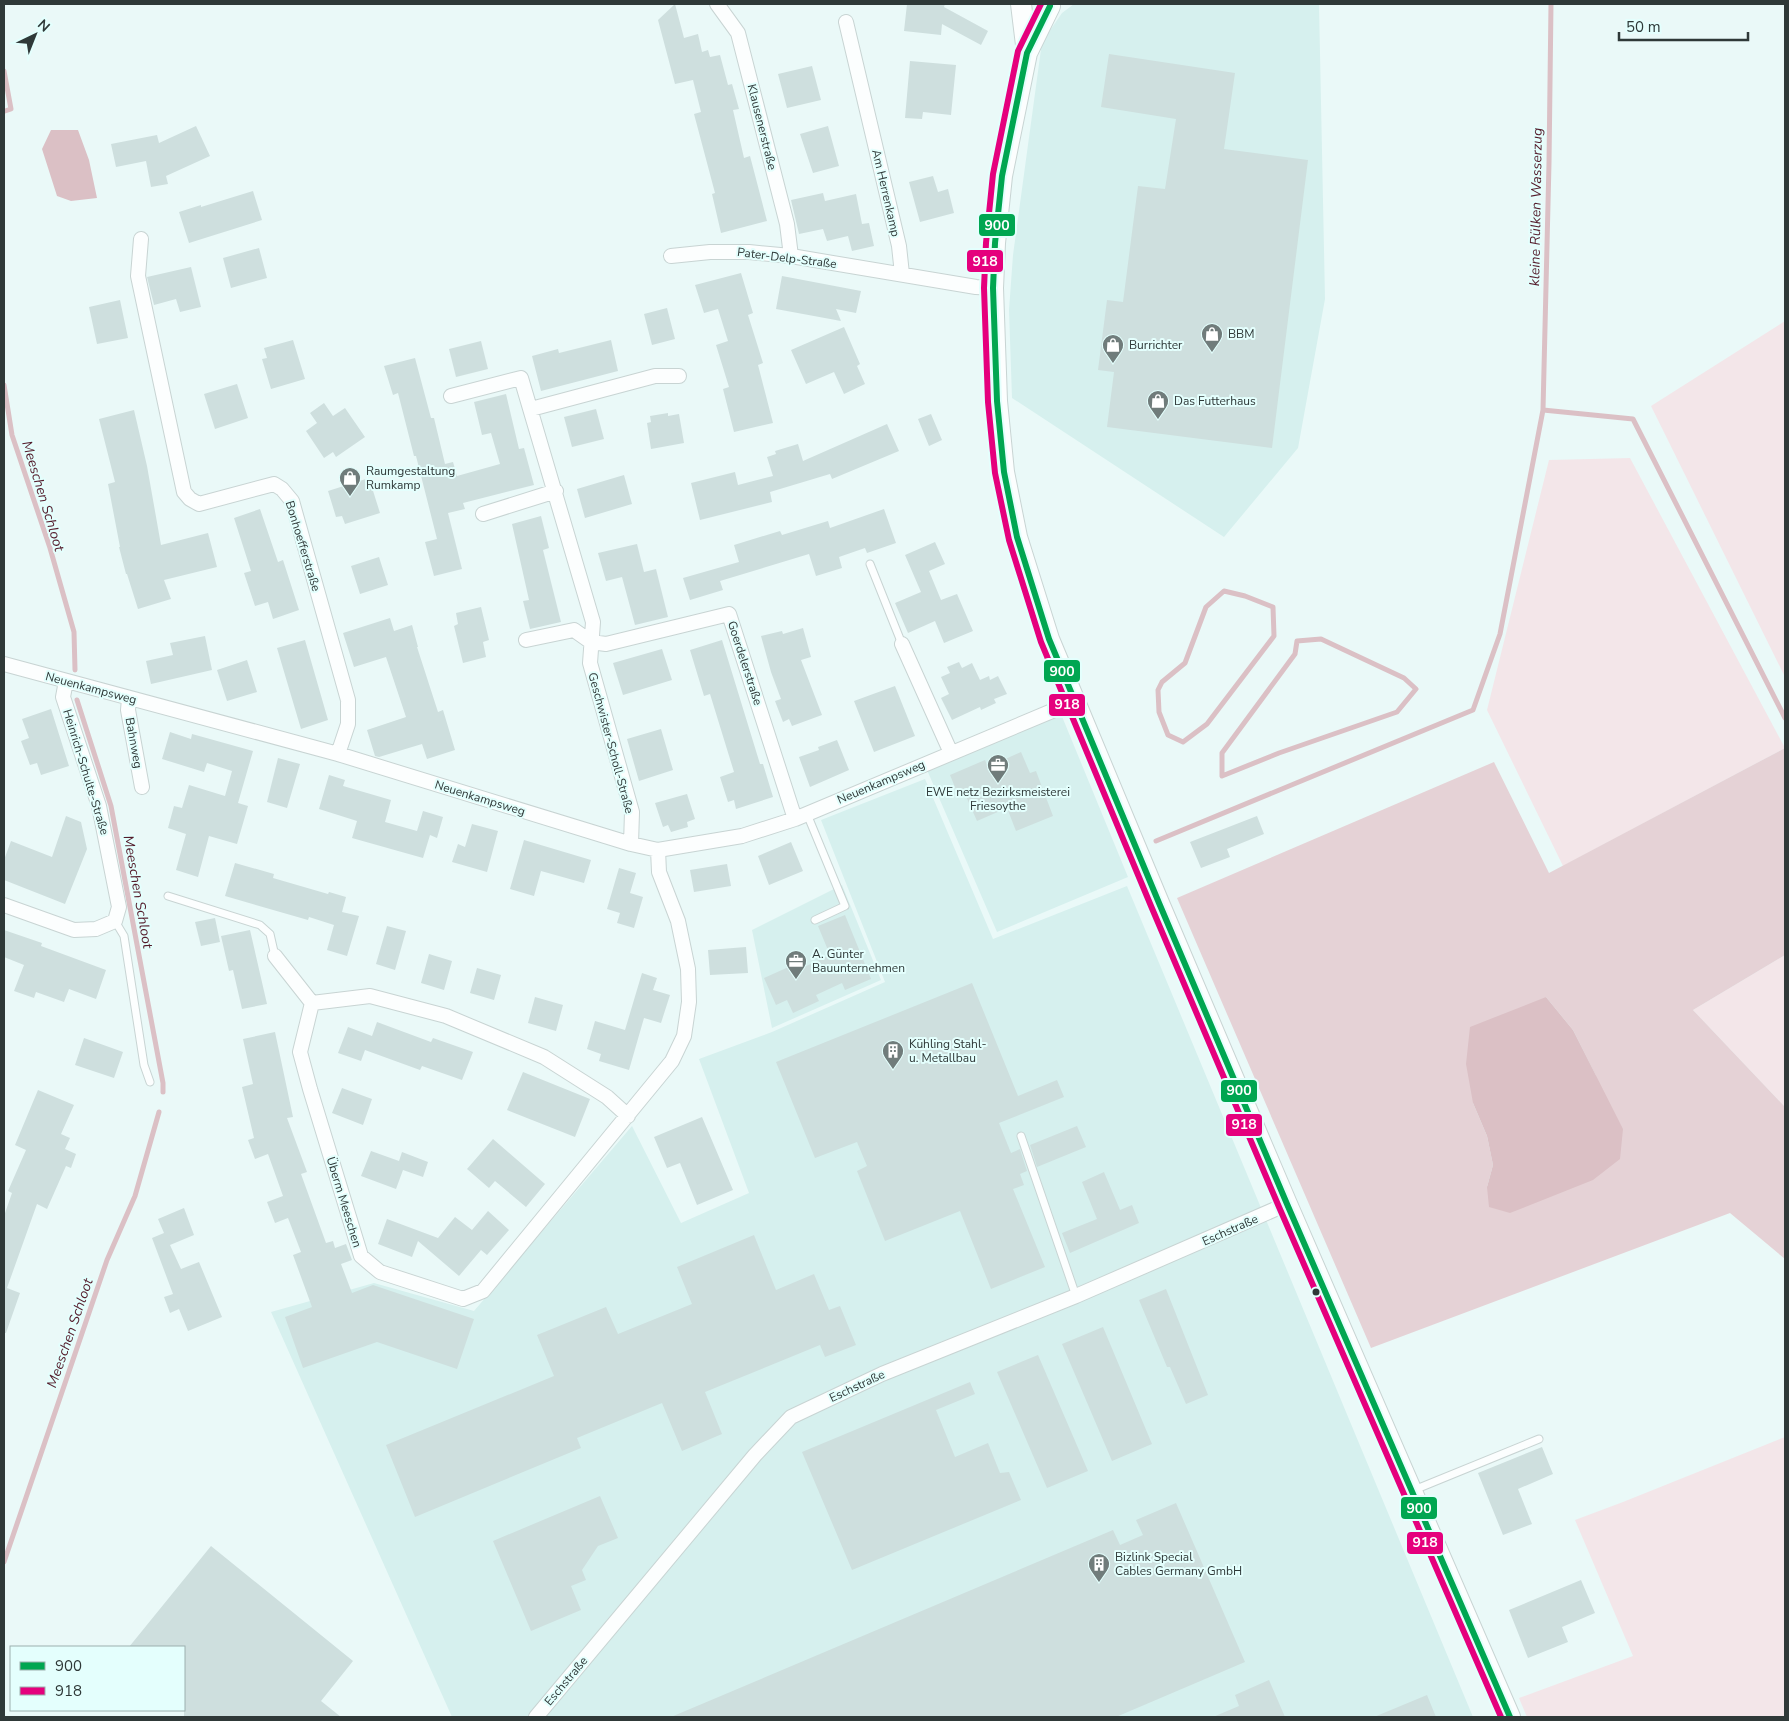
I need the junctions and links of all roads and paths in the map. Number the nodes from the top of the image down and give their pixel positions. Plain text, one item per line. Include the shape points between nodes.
1 (716, 4) edge
2 (1021, 4) edge
3 (1047, 4) edge
4 (846, 22) dead end
5 (1027, 53) junction
6 (141, 239) dead end
7 (672, 256) dead end
8 (791, 256) junction
9 (902, 274) junction
10 (993, 288) junction
11 (679, 376) dead end
12 (450, 396) dead end
13 (531, 409) junction
14 (556, 491) junction
15 (483, 514) dead end
16 (870, 564) dead end
17 (526, 640) dead end
18 (591, 642) junction
19 (902, 644) joint
20 (4, 664) edge
21 (66, 681) junction
22 (129, 699) junction
23 (1076, 701) junction
24 (951, 753) junction
25 (338, 754) junction
26 (142, 787) dead end
27 (801, 817) junction
28 (631, 844) junction
29 (658, 850) junction
30 (168, 896) dead end
31 (4, 905) edge
32 (815, 920) dead end
33 (115, 921) junction
34 (275, 956) joint
35 (312, 1003) junction
36 (150, 1082) dead end
37 (628, 1116) junction
38 (1021, 1136) dead end
39 (1287, 1204) junction
40 (1076, 1296) junction
41 (1538, 1439) dead end
42 (1412, 1490) junction
43 (536, 1717) edge
44 (1510, 1717) edge

1 - 8 street, Klausenerstraße via 738,33 787,224
2 - 5 main road
3 - 5 main road
4 - 9 street, Am Herrenkamp
5 - 10 main road via 1002,176
6 - 25 street, Bonhoefferstraße via 138,276 184,492 199,504 274,484 292,501 348,700 348,724
7 - 8 street, Pater-Delp-Straße via 749,252
8 - 9 street, Pater-Delp-Straße
9 - 10 street
10 - 23 main road via 997,401 1004,472 1015,527 1050,640
11 - 13 street via 655,376
12 - 13 street, Geschwister-Scholl-Straße via 521,378
13 - 14 street, Geschwister-Scholl-Straße
14 - 15 street
14 - 18 street, Geschwister-Scholl-Straße via 593,622
16 - 19 lane
17 - 18 street via 574,630
18 - 27 street, Goerdelerstraße via 606,644 729,614
18 - 28 street, Geschwister-Scholl-Straße via 590,664 632,812
19 - 24 street
20 - 21 street, Neuenkampsweg
21 - 22 street, Neuenkampsweg
21 - 33 street, Heinrich-Schulte-Straße via 63,698 107,840 119,907
22 - 25 street, Neuenkampsweg
22 - 26 street, Bahnweg via 128,710
23 - 24 street, Neuenkampsweg
23 - 39 main road
24 - 27 street, Neuenkampsweg
25 - 28 street, Neuenkampsweg
27 - 29 street, Neuenkampsweg via 742,836
27 - 32 lane via 844,906
28 - 29 street, Neuenkampsweg
29 - 37 street, Überm Meeschen via 659,872 678,921 688,970 689,1002 684,1036 672,1061
30 - 34 lane via 260,925 270,934
31 - 33 street via 74,930 96,930
33 - 36 lane, Heinrich-Schulte-Straße via 124,936 144,1065
34 - 35 street
35 - 37 street via 370,996 446,1016 544,1056 607,1097
35 - 37 street, Überm Meeschen via 300,1052 361,1256 380,1272 464,1300 483,1291
38 - 40 lane
39 - 40 street, Eschstraße
39 - 42 main road
40 - 43 street, Eschstraße via 882,1374 790,1416
41 - 42 lane
42 - 44 main road

